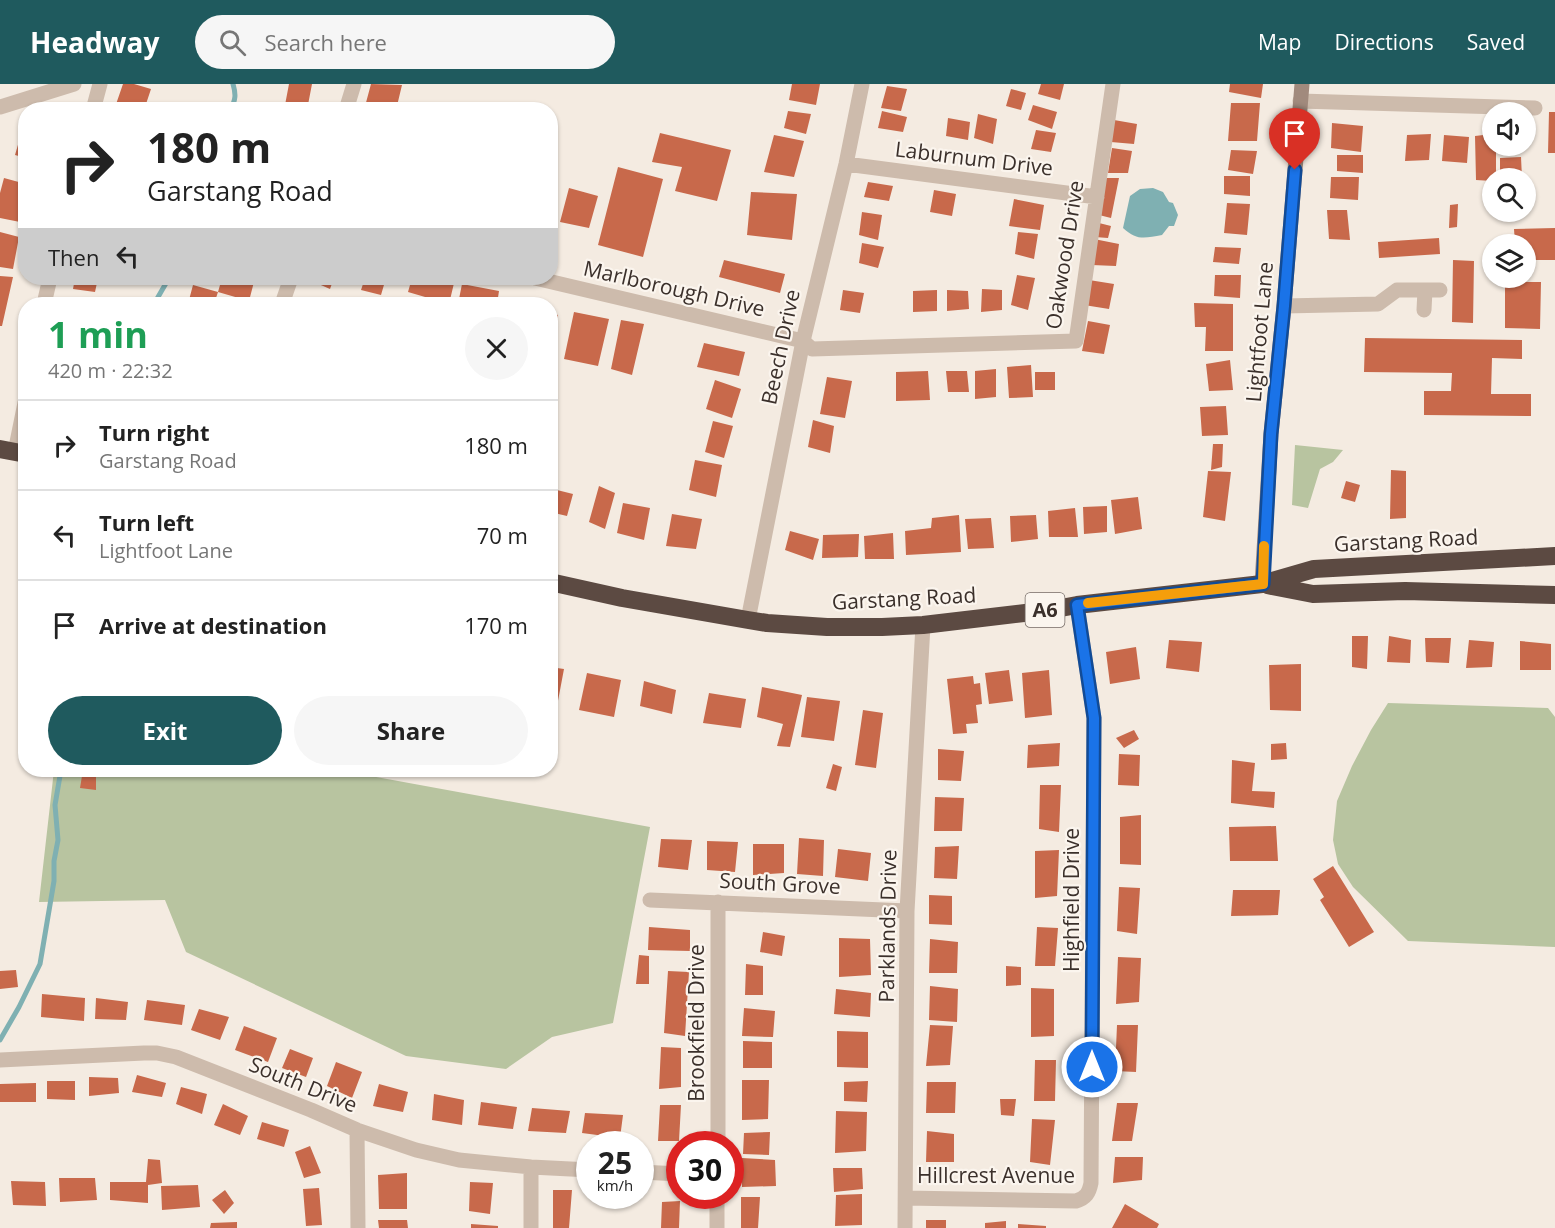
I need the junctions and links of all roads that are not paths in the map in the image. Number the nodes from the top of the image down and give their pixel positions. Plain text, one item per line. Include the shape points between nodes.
1 (74, 84) edge
2 (100, 84) edge
3 (354, 84) edge
4 (862, 84) edge
5 (1113, 84) edge
6 (1302, 84) edge
7 (1300, 101) junction
8 (95, 102) edge
9 (348, 102) edge
10 (1482, 106) edge
11 (0, 107) edge
12 (846, 164) junction
13 (1097, 196) junction
14 (558, 283) edge
15 (1284, 306) junction
16 (1424, 310) dead end
17 (803, 341) junction
18 (18, 431) edge
19 (13, 452) edge
20 (1555, 556) edge
21 (558, 584) edge
22 (1263, 584) junction
23 (1555, 595) edge
24 (1077, 605) junction
25 (748, 620) junction
26 (922, 625) junction
27 (650, 900) dead end
28 (718, 902) junction
29 (907, 911) junction
30 (0, 1060) edge
31 (357, 1130) junction
32 (718, 1131) edge
33 (531, 1167) junction
34 (576, 1169) edge
35 (1087, 1195) joint
36 (906, 1198) junction
37 (717, 1209) edge
38 (358, 1228) edge
39 (531, 1228) edge
40 (717, 1228) edge
41 (905, 1228) edge

1 - 11 street
2 - 8 street
3 - 9 street
4 - 12 street, Beech Drive
5 - 13 street, Oakwood Drive
6 - 7 street, Lightfoot Lane
7 - 10 street
7 - 15 street, Lightfoot Lane
12 - 13 street, Laburnum Drive
12 - 17 street, Beech Drive
13 - 17 street, Oakwood Drive via 1076,341 812,349
14 - 17 street, Marlborough Drive
15 - 16 street via 1378,304 1397,290 1433,290
15 - 22 street, Lightfoot Lane via 1271,434
17 - 25 street, Beech Drive
18 - 19 street
20 - 22 highway, Garstang Road / A6 via 1314,569
21 - 25 highway, Garstang Road / A6
22 - 23 highway, Garstang Road / A6 via 1313,594 1405,591
22 - 24 highway, Garstang Road / A6
24 - 26 highway, Garstang Road / A6
24 - 35 street, Highfield Drive via 1094,718 1091,1184
25 - 26 highway, Garstang Road / A6 via 827,627
26 - 29 street, Parklands Drive
27 - 28 street, South Grove
28 - 29 street, South Grove
28 - 32 street, Brookfield Drive
29 - 36 street, Parklands Drive
30 - 31 street, South Drive via 166,1054
31 - 33 street, South Drive via 447,1158
31 - 38 street
33 - 34 street, South Drive
33 - 39 street
35 - 36 street, Hillcrest Avenue via 1076,1200
36 - 41 street, Parklands Drive
37 - 40 street

